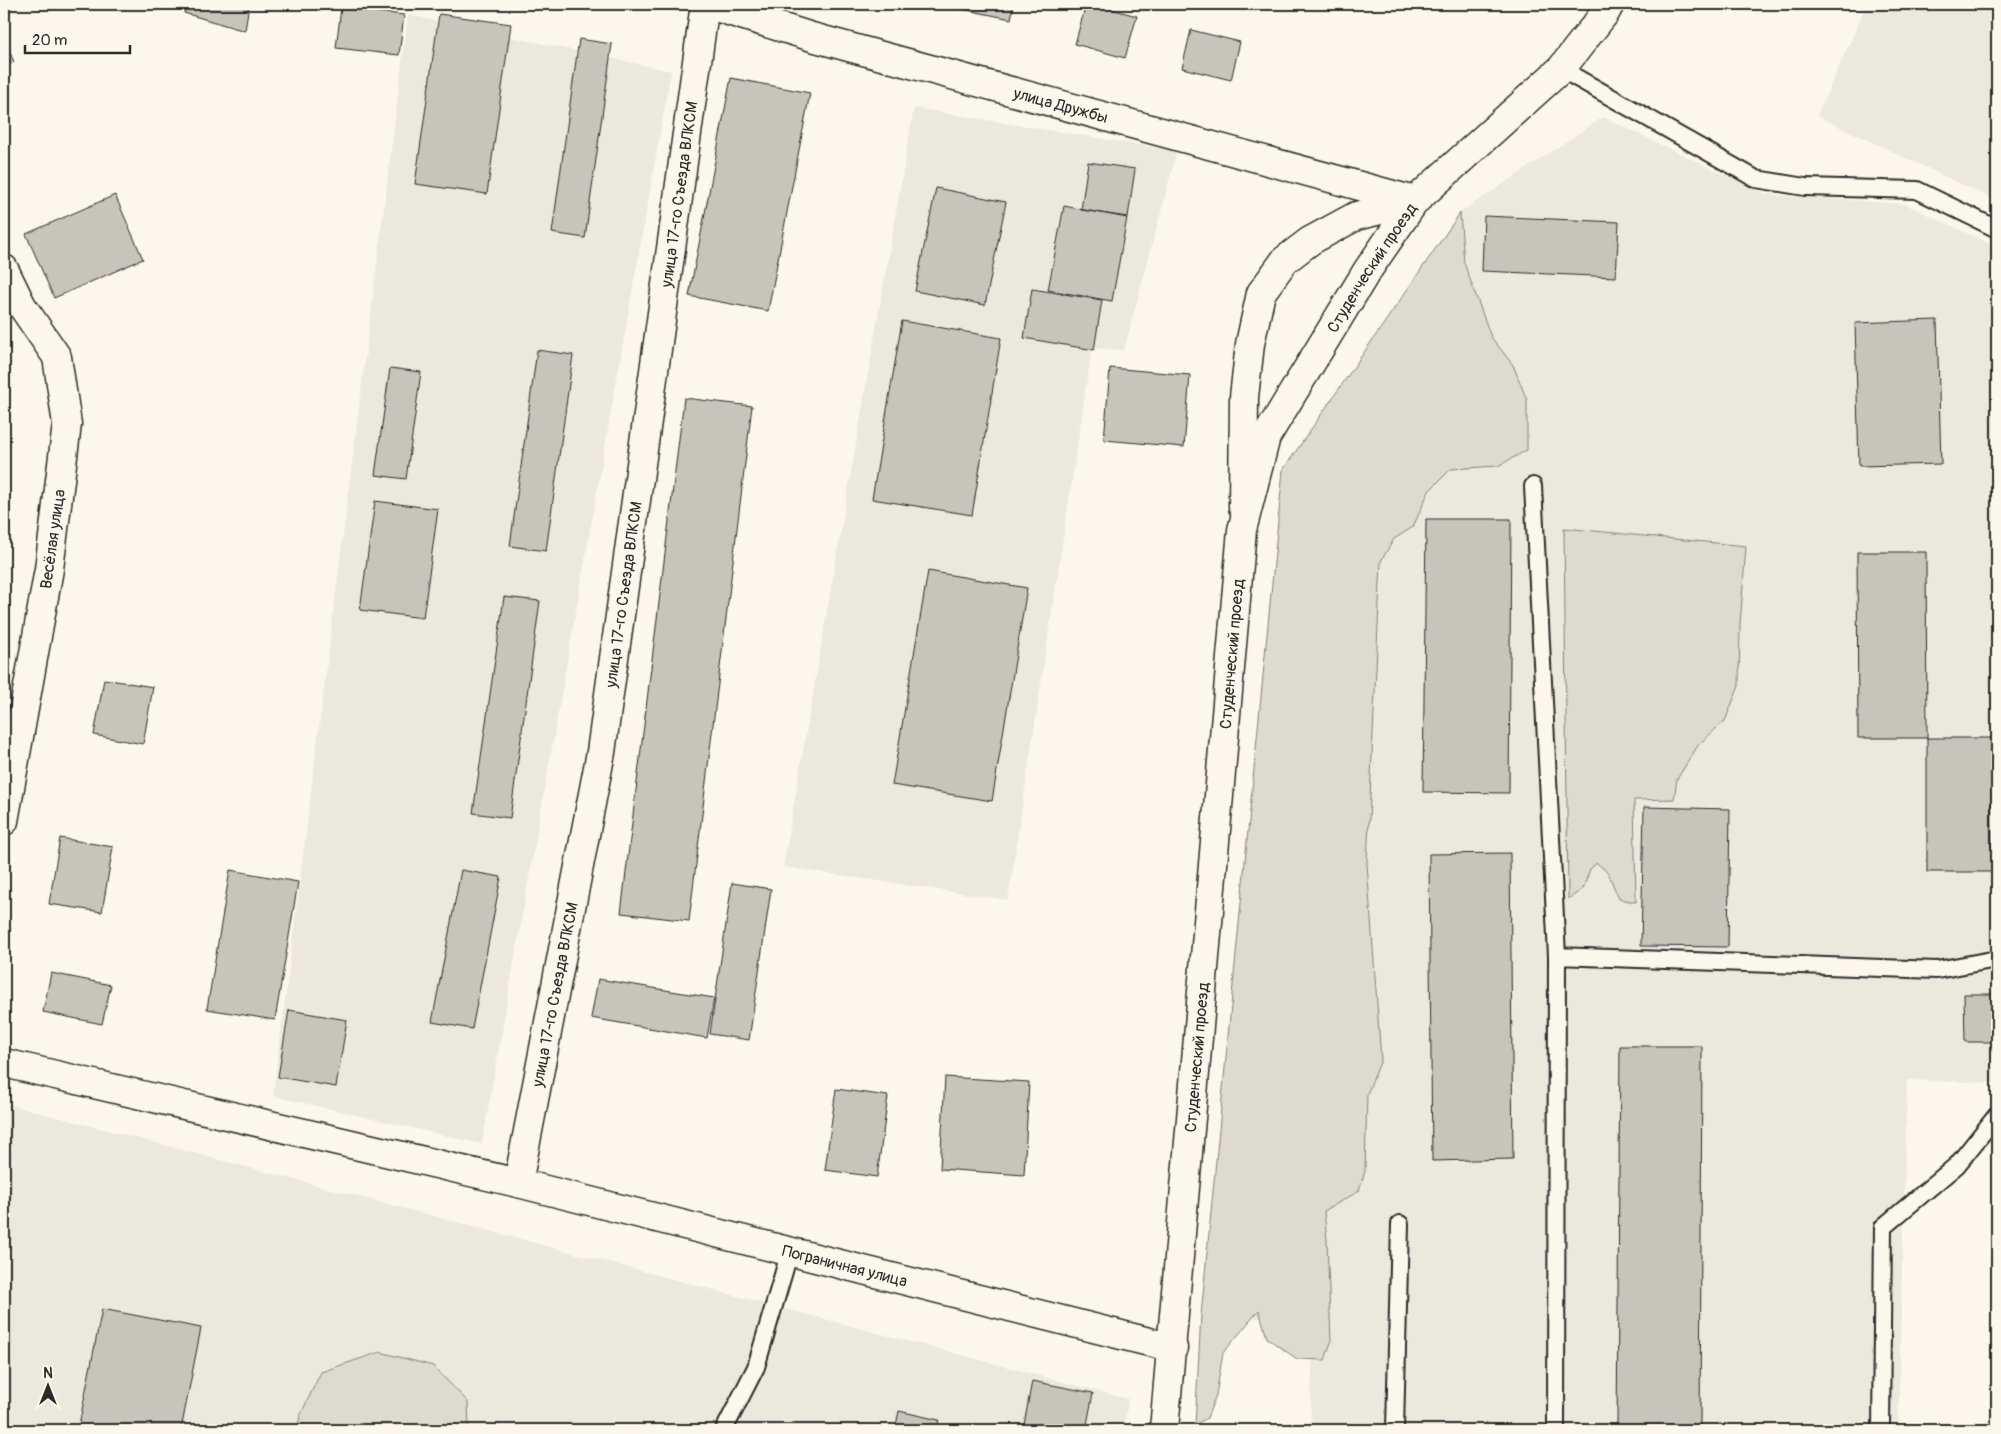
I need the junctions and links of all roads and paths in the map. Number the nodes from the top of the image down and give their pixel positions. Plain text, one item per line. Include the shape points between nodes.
1 (706, 4) edge
2 (1610, 4) edge
3 (1561, 69) junction
4 (1415, 201) junction
5 (1997, 229) edge
6 (4, 269) edge
7 (13, 309) edge
8 (1533, 486) dead end
9 (1242, 530) junction
10 (4, 821) edge
11 (1557, 956) junction
12 (1993, 964) edge
13 (4, 1063) edge
14 (1997, 1115) edge
15 (518, 1183) junction
16 (1400, 1224) dead end
17 (790, 1252) junction
18 (1172, 1348) junction
19 (724, 1430) edge
20 (1164, 1430) edge
21 (1395, 1430) edge
22 (1556, 1430) edge
23 (1881, 1430) edge

1 - 4 street, улица Дружбы via 812,37
1 - 15 street, улица 17-го Съезда ВЛКСМ via 601,752
2 - 3 street, Студенческий проезд
3 - 4 street, Студенческий проезд
3 - 5 lane via 1756,179 1805,187 1917,190
4 - 9 street, Студенческий проезд via 1367,271 1266,437
4 - 9 street via 1356,216 1310,241 1285,260 1261,293 1250,344 1244,397
6 - 7 street, Весёлая улица
7 - 10 street, Весёлая улица via 56,357 67,424 50,569
8 - 11 lane
9 - 18 street, Студенческий проезд
11 - 12 lane via 1937,970
11 - 22 lane
13 - 15 street, Пограничная улица
14 - 23 lane via 1957,1165 1883,1227
15 - 17 street, Пограничная улица
16 - 21 lane
17 - 18 street, Пограничная улица
17 - 19 lane via 756,1367
18 - 20 street, Студенческий проезд

